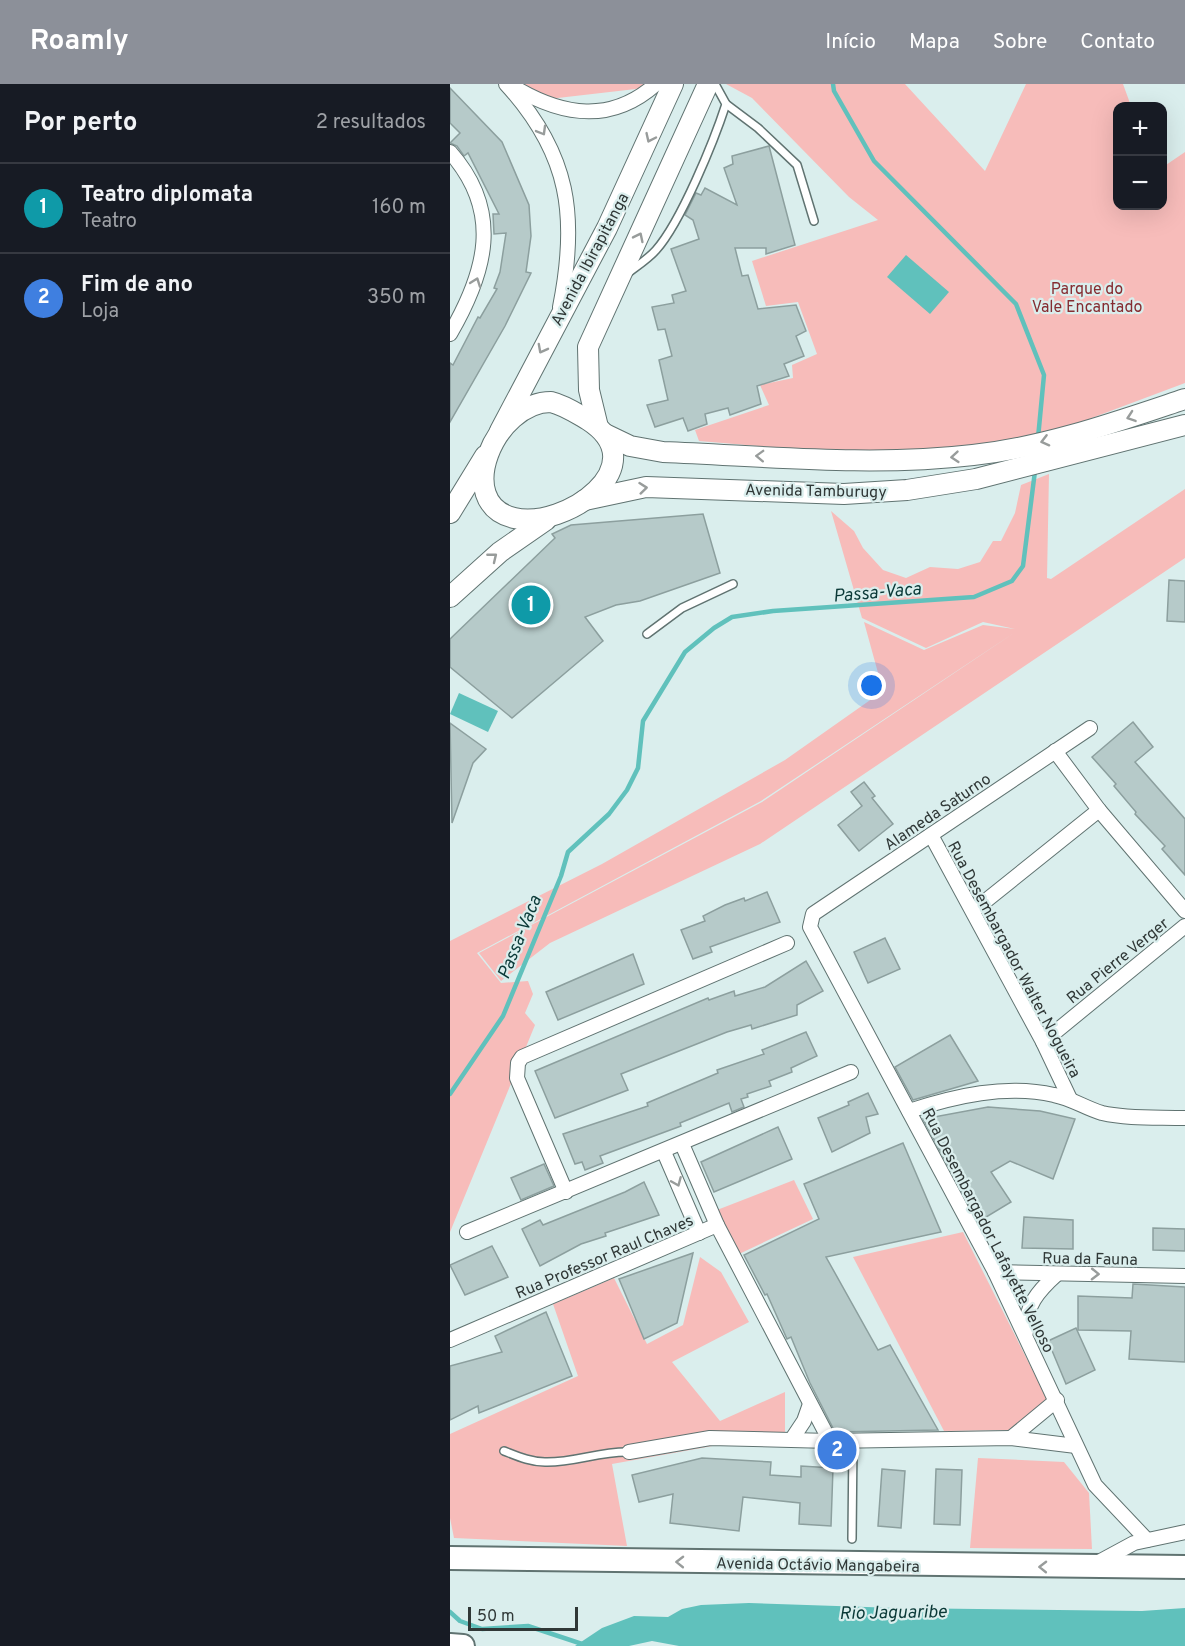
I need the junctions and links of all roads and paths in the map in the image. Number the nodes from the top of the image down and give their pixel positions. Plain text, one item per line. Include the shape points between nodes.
1 (508, 84) edge
2 (656, 84) edge
3 (673, 84) edge
4 (708, 84) edge
5 (715, 84) edge
6 (726, 104) junction
7 (450, 152) edge
8 (814, 221) dead end
9 (616, 282) junction
10 (558, 318) junction
11 (450, 334) edge
12 (1185, 399) edge
13 (1185, 425) edge
14 (601, 430) junction
15 (500, 431) junction
16 (1078, 443) junction
17 (488, 451) junction
18 (1015, 459) junction
19 (585, 500) junction
20 (450, 513) edge
21 (556, 513) junction
22 (733, 584) dead end
23 (450, 597) edge
24 (647, 634) dead end
25 (1090, 728) dead end
26 (1055, 751) junction
27 (1099, 810) junction
28 (931, 835) junction
29 (973, 911) junction
30 (1185, 911) edge
31 (1185, 926) edge
32 (810, 927) joint
33 (788, 943) dead end
34 (1043, 1042) junction
35 (851, 1072) dead end
36 (1070, 1099) junction
37 (909, 1112) junction
38 (1185, 1118) edge
39 (682, 1144) junction
40 (664, 1152) junction
41 (566, 1192) junction
42 (717, 1226) junction
43 (467, 1232) dead end
44 (699, 1233) junction
45 (995, 1272) junction
46 (1058, 1274) junction
47 (1185, 1276) edge
48 (1027, 1335) junction
49 (450, 1340) edge
50 (1057, 1400) junction
51 (810, 1404) junction
52 (1011, 1438) junction
53 (792, 1439) junction
54 (853, 1440) junction
55 (830, 1441) junction
56 (1076, 1446) junction
57 (504, 1451) dead end
58 (629, 1452) joint
59 (1185, 1532) edge
60 (852, 1539) dead end
61 (1147, 1540) junction
62 (455, 1559) edge
63 (1185, 1567) edge
64 (1087, 1568) junction
65 (450, 1644) edge
66 (463, 1646) edge

1 - 2 street via 551,106 594,112 636,99
1 -> 10 street via 538,123 554,153 562,182 569,247
3 -> 10 main road, Avenida Ibirapitanga via 612,217
9 -> 4 main road, Avenida Ibirapitanga
5 - 6 lane
6 - 8 lane via 797,165
6 - 9 lane via 674,224 656,250
11 -> 7 street via 475,285 484,245 479,200
9 - 14 main road, Avenida Ibirapitanga via 588,347 589,390
10 -> 15 main road, Avenida Ibirapitanga
12 -> 16 main road, Avenida Tamburugy
13 - 16 main road, Avenida Tamburugy
14 - 15 main road via 567,408 545,402 522,410
18 -> 14 main road, Avenida Tamburugy via 843,459 651,450 621,443
14 - 19 main road via 612,453 610,472 600,489
15 - 17 main road
16 - 18 main road, Avenida Tamburugy
17 - 20 main road
17 - 21 main road via 485,484 497,509 520,519
19 -> 18 main road, Avenida Tamburugy via 656,487 876,493 966,481
19 - 21 main road
23 -> 21 main road via 500,552
22 - 24 lane via 689,604
25 - 26 street, Alameda Saturno
26 - 27 street
26 - 28 street, Alameda Saturno
27 - 29 street
27 - 30 street
28 - 29 street, Rua Desembargador Walter Nogueira
28 - 32 street, Alameda Saturno via 813,914
29 - 34 street, Rua Desembargador Walter Nogueira
31 - 34 street, Rua Pierre Verger
32 - 37 street, Rua Desembargador Lafayette Velloso
33 - 41 street via 522,1057 516,1071 518,1078
34 - 36 street, Rua Desembargador Walter Nogueira
35 - 39 street
36 - 37 street via 1053,1094 1001,1092 969,1095
36 - 38 street via 1119,1116
37 - 45 street, Rua Desembargador Lafayette Velloso
39 - 40 street
39 - 42 street
40 - 41 street
40 -> 44 street
41 - 43 street
42 - 44 street, Rua Professor Raul Chaves
42 - 51 street, Rua Professor Raul Chaves
44 - 49 street, Rua Professor Raul Chaves
45 - 46 street, Rua da Fauna
45 - 48 street, Rua Desembargador Lafayette Velloso
46 -> 47 street, Rua da Fauna
46 - 48 street via 1029,1306
48 - 50 street, Rua Desembargador Lafayette Velloso
50 - 52 street
50 - 56 street, Rua Desembargador Lafayette Velloso
51 - 53 street
51 - 55 street, Rua Professor Raul Chaves
52 - 54 street
52 - 56 street
53 - 55 street
53 - 58 street via 710,1438
54 - 55 street
54 - 60 lane
56 - 61 street, Rua Desembargador Lafayette Velloso via 1095,1485
57 - 58 lane via 546,1462 609,1451
59 - 61 street
61 - 64 street
64 -> 62 main road, Avenida Octávio Mangabeira
63 - 64 main road, Avenida Octávio Mangabeira
65 - 66 main road

